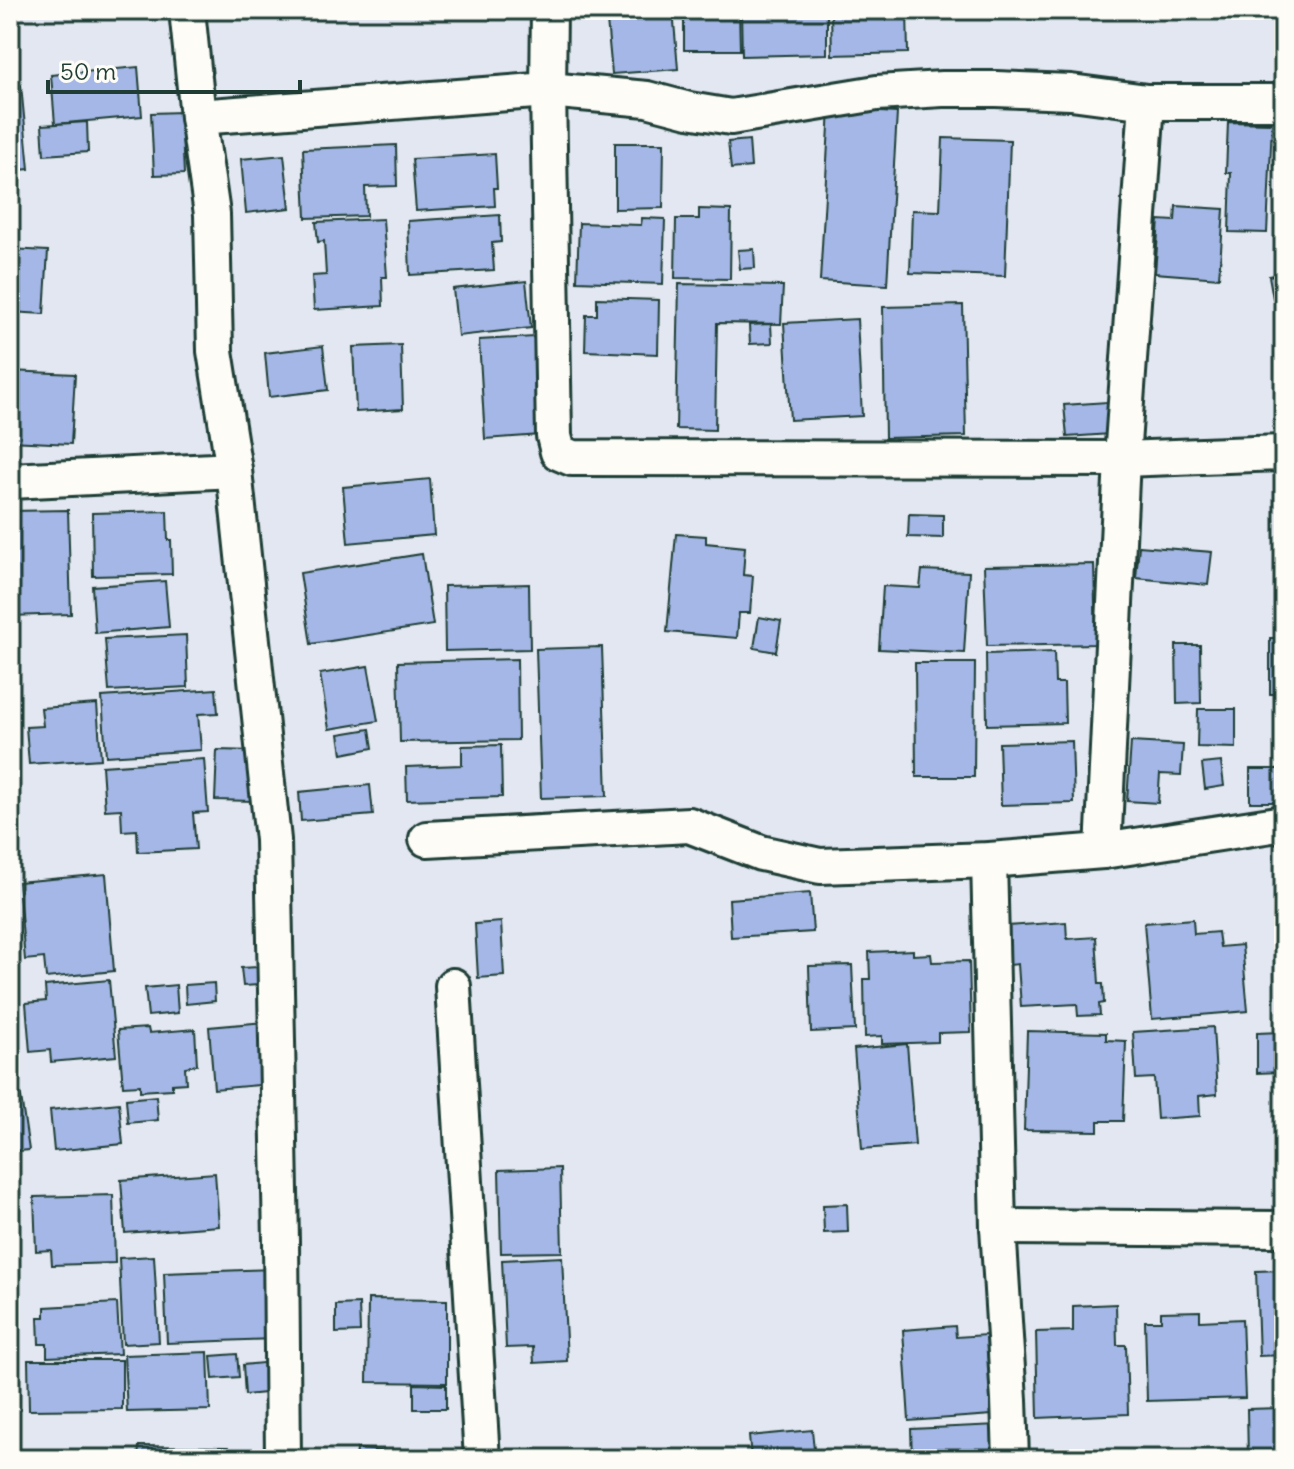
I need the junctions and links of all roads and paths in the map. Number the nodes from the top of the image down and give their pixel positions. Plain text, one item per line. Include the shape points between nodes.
1 (187, 10) edge
2 (549, 10) edge
3 (548, 90) junction
4 (1147, 102) junction
5 (1284, 102) edge
6 (198, 117) junction
7 (1284, 453) edge
8 (1122, 459) junction
9 (234, 470) junction
10 (10, 481) edge
11 (1284, 823) edge
12 (427, 839) dead end
13 (1103, 851) junction
14 (989, 860) junction
15 (453, 986) dead end
16 (998, 1227) junction
17 (1284, 1229) edge
18 (283, 1459) edge
19 (482, 1459) edge
20 (1011, 1459) edge

1 - 6 street
2 - 3 street
3 - 4 street via 647,99 731,117 877,93 942,89 1071,92
3 - 6 street
3 - 8 street via 558,452 572,458
4 - 5 street
4 - 8 street
6 - 9 street via 212,214 215,351
7 - 8 street
8 - 13 street
9 - 10 street
9 - 18 street via 273,840
11 - 13 street
12 - 14 street via 689,825 761,853 820,866
13 - 14 street
14 - 16 street
15 - 19 street
16 - 17 street
16 - 20 street

